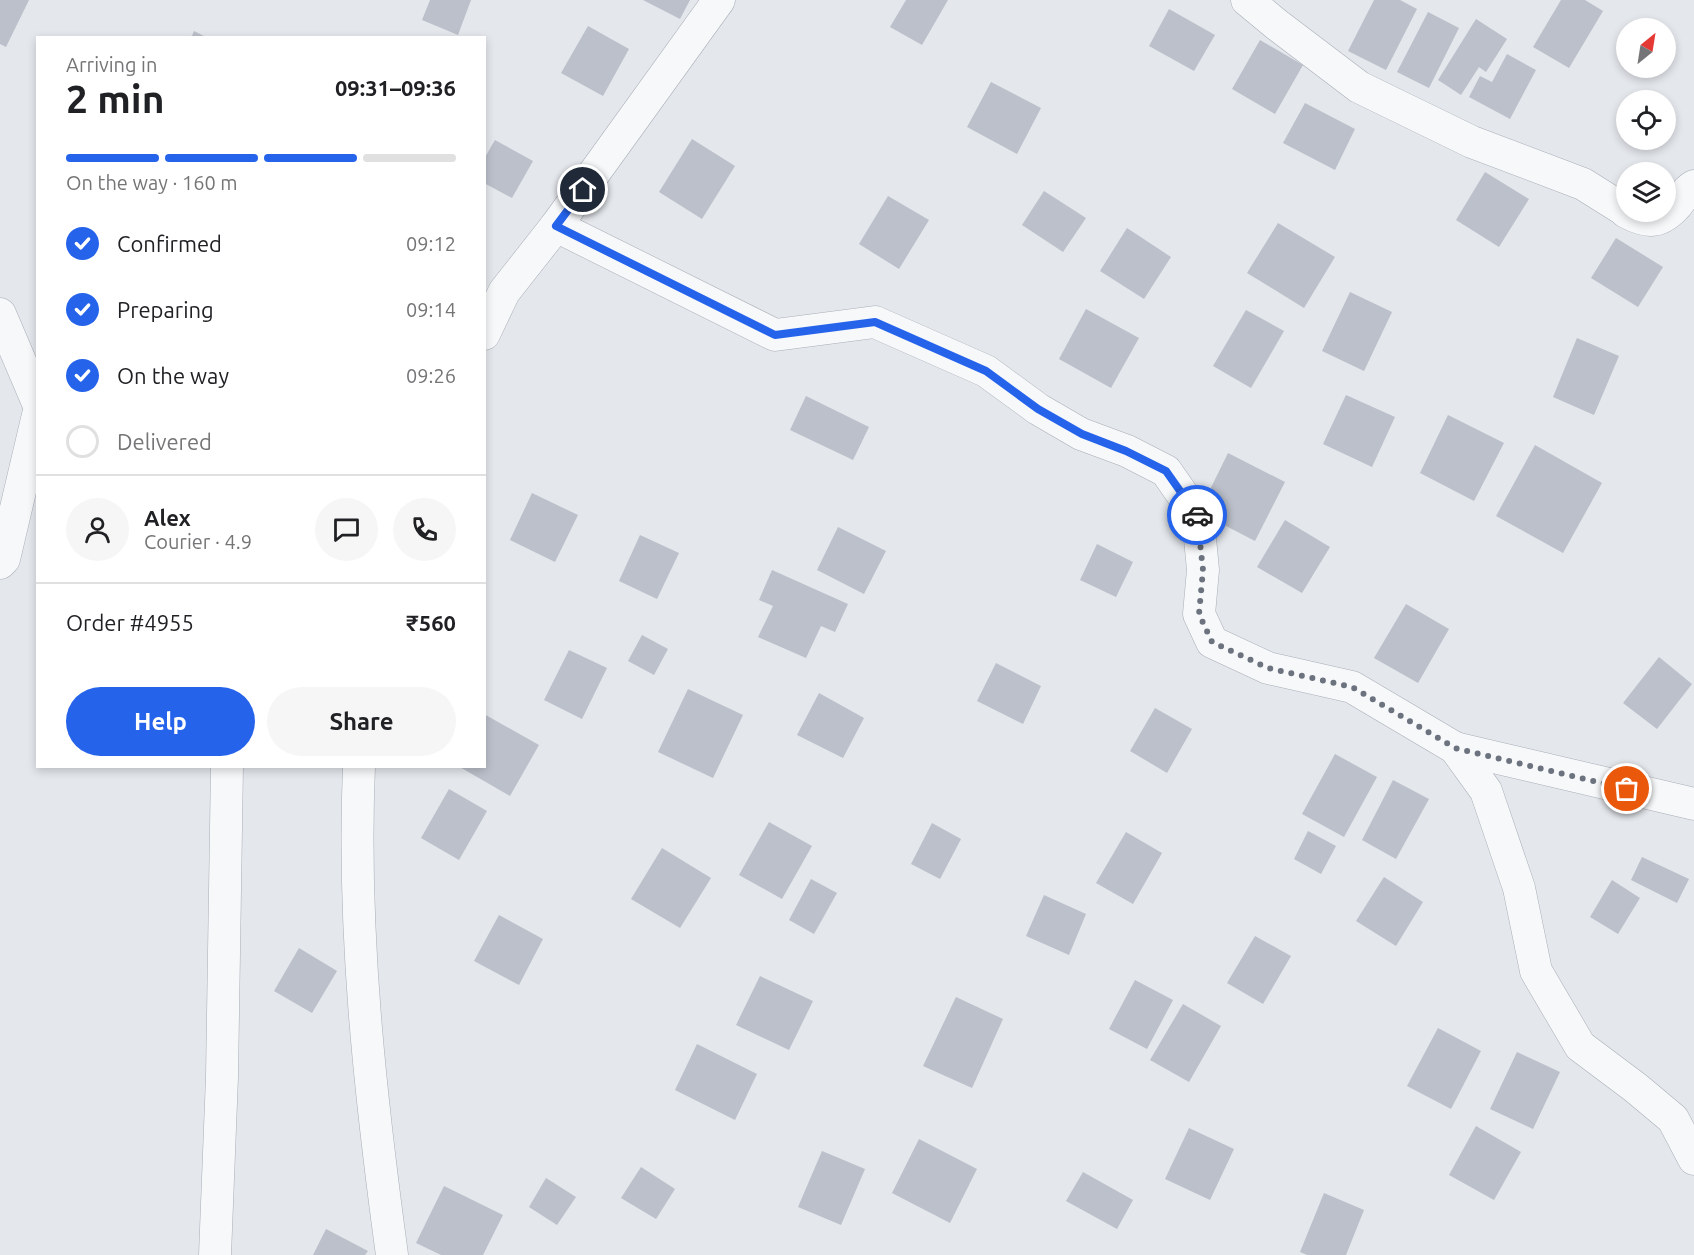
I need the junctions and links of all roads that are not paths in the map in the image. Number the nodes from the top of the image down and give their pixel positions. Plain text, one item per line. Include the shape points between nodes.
1 (719, 0) edge
2 (1247, 0) edge
3 (1694, 186) edge
4 (1616, 205) edge
5 (1676, 206) edge
6 (556, 226) junction
7 (0, 314) edge
8 (486, 330) edge
9 (36, 398) edge
10 (36, 434) edge
11 (31, 478) edge
12 (0, 563) edge
13 (1455, 748) junction
14 (227, 768) edge
15 (359, 768) edge
16 (1694, 804) edge
17 (1694, 1159) edge
18 (215, 1255) edge
19 (392, 1255) edge

1 - 6 street
2 - 4 street via 1359,87 1472,142 1583,184
3 - 5 street via 1685,191
6 - 8 street via 504,292
6 - 13 street via 775,335 875,322 986,371 1038,409 1082,434 1166,471 1198,517 1203,570 1199,614 1212,642 1268,668 1352,687
7 - 9 street
10 - 11 street
11 - 12 street
13 - 16 street
13 - 17 street via 1486,791 1519,888 1536,971 1580,1046 1672,1119
14 - 18 street
15 - 19 street via 357,821 364,995 375,1134

